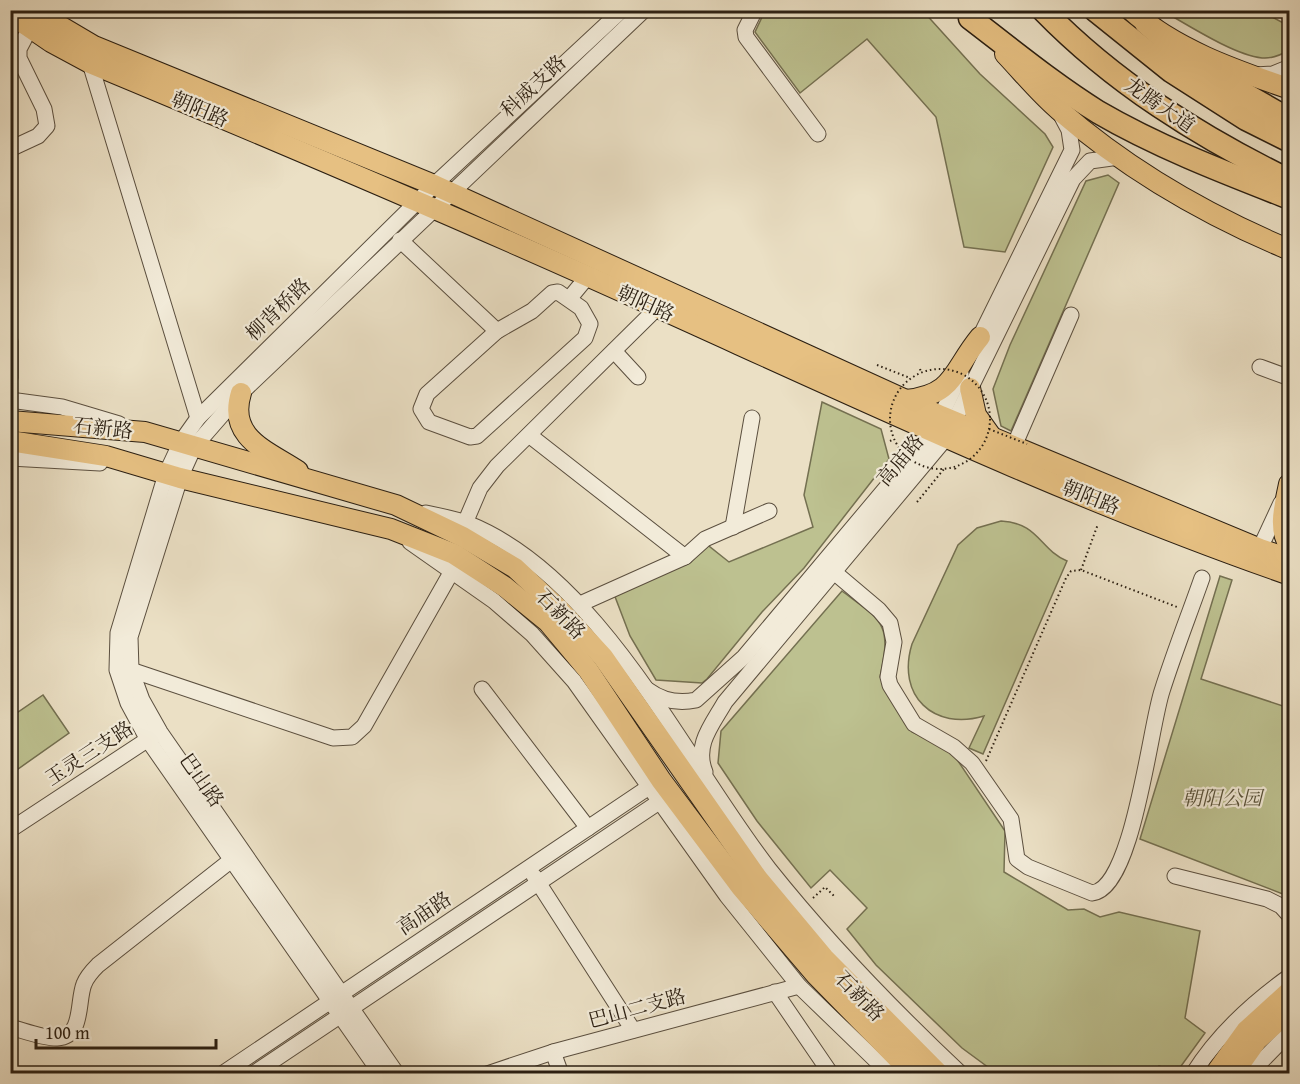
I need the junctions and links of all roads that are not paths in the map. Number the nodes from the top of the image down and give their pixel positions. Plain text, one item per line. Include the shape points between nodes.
1 (622, 10) edge
2 (644, 10) edge
3 (755, 10) edge
4 (1043, 10) edge
5 (1095, 10) edge
6 (10, 14) edge
7 (967, 14) edge
8 (1138, 17) edge
9 (31, 19) edge
10 (90, 63) junction
11 (1290, 67) edge
12 (1251, 75) junction
13 (1290, 89) edge
14 (1058, 110) junction
15 (1290, 120) edge
16 (818, 134) dead end
17 (1290, 141) edge
18 (10, 149) edge
19 (1119, 157) junction
20 (1290, 181) edge
21 (442, 189) junction
22 (1290, 198) edge
23 (427, 204) junction
24 (400, 240) junction
25 (1290, 250) edge
26 (588, 276) junction
27 (569, 299) junction
28 (657, 308) junction
29 (1071, 315) dead end
30 (497, 331) junction
31 (980, 337) junction
32 (10, 341) edge
33 (614, 351) junction
34 (1260, 367) dead end
35 (638, 377) dead end
36 (10, 378) edge
37 (1290, 378) edge
38 (970, 388) junction
39 (241, 393) junction
40 (10, 400) edge
41 (906, 400) junction
42 (752, 417) dead end
43 (198, 418) junction
44 (10, 420) edge
45 (944, 427) junction
46 (145, 432) junction
47 (990, 432) junction
48 (529, 435) junction
49 (10, 441) edge
50 (188, 445) junction
51 (1021, 445) junction
52 (10, 458) edge
53 (138, 466) junction
54 (173, 476) junction
55 (312, 482) junction
56 (1289, 483) edge
57 (396, 505) junction
58 (769, 511) dead end
59 (465, 523) junction
60 (733, 527) junction
61 (391, 529) junction
62 (1290, 547) edge
63 (1257, 556) junction
64 (685, 557) junction
65 (1290, 559) edge
66 (452, 571) junction
67 (834, 572) junction
68 (1290, 575) edge
69 (1202, 578) dead end
70 (580, 604) junction
71 (744, 657) junction
72 (131, 670) junction
73 (642, 686) junction
74 (482, 689) dead end
75 (725, 702) junction
76 (154, 736) junction
77 (711, 786) junction
78 (649, 788) junction
79 (659, 802) junction
80 (588, 828) junction
81 (10, 830) edge
82 (237, 855) junction
83 (529, 868) junction
84 (1175, 876) dead end
85 (539, 884) junction
86 (1290, 916) edge
87 (1290, 976) edge
88 (799, 986) junction
89 (1290, 991) edge
90 (775, 992) junction
91 (336, 998) junction
92 (1290, 1010) edge
93 (346, 1012) junction
94 (10, 1027) edge
95 (633, 1030) junction
96 (1290, 1032) edge
97 (553, 1052) junction
98 (222, 1074) edge
99 (253, 1074) edge
100 (381, 1074) edge
101 (397, 1074) edge
102 (487, 1074) edge
103 (561, 1074) edge
104 (831, 1074) edge
105 (890, 1074) edge
106 (913, 1074) edge
107 (939, 1074) edge
108 (961, 1074) edge
109 (1193, 1074) edge
110 (1215, 1074) edge
111 (1233, 1074) edge
112 (1249, 1074) edge

1 - 21 street, 科威支路
2 - 21 street, 科威支路
3 - 16 street via 745,30 746,37
4 - 20 highway, 龙腾大道 via 1073,41 1150,101 1229,152
5 - 17 highway, 龙腾大道 via 1171,71 1246,119
6 - 9 main road, 朝阳路
7 - 14 main road
7 - 22 highway via 1055,84 1100,113
8 - 12 main road via 1209,58
8 - 15 highway via 1197,67
9 - 10 main road, 朝阳路
9 - 18 street via 19,49 20,57 44,109 47,126 38,136
9 - 21 main road, 朝阳路
10 - 23 main road, 朝阳路
10 - 43 street
11 - 12 street via 1267,75
12 - 13 main road
14 - 19 main road
14 - 31 street, 高庙路 via 1069,130 1072,150
19 - 25 main road via 1183,199
19 - 38 street, 高庙路 via 1090,161 1073,179
21 - 23 street, 柳背桥路
21 - 41 main road, 朝阳路
23 - 24 street, 柳背桥路
23 - 26 main road, 朝阳路
23 - 43 street, 柳背桥路
24 - 30 street
24 - 39 street, 柳背桥路
26 - 27 street
26 - 28 main road, 朝阳路
27 - 30 street via 552,293 532,311
27 - 30 street via 588,318 588,335 477,436 429,422 422,410 427,394
28 - 33 street
28 - 45 main road, 朝阳路
29 - 51 street
31 - 41 main road via 941,391
31 - 45 street, 高庙路
32 - 36 street
33 - 35 street
33 - 48 street
34 - 37 street
38 - 45 street, 高庙路
38 - 47 main road via 976,415
39 - 50 street, 柳背桥路
39 - 55 main road via 238,416 249,438
40 - 46 street via 62,407
41 - 45 main road, 朝阳路
42 - 60 street
43 - 50 street, 柳背桥路
44 - 46 main road, 石新路
45 - 47 main road, 朝阳路
45 - 63 main road, 朝阳路
45 - 67 street, 高庙路
45 - 71 street, 高庙路
46 - 50 main road, 石新路
47 - 51 main road, 朝阳路
48 - 59 street via 488,476
48 - 64 street
49 - 53 main road, 石新路 via 96,454
50 - 54 street, 柳背桥路
50 - 55 main road, 石新路
51 - 63 main road, 朝阳路
52 - 53 street
53 - 54 main road, 石新路
54 - 61 main road, 石新路
54 - 72 street, 巴山路 via 130,637
54 - 76 street, 巴山路 via 118,633 117,670 128,703
55 - 57 main road, 石新路
56 - 62 main road via 1282,517
56 - 63 street
57 - 59 street
57 - 107 main road, 石新路 via 463,537 515,568 560,609 603,657 758,879 824,958
58 - 60 street
59 - 70 street via 525,556
60 - 64 street via 705,539
61 - 66 street
61 - 106 main road, 石新路 via 454,554 505,587 548,622 588,670 661,780 741,887 816,975
63 - 65 main road, 朝阳路
63 - 68 main road, 朝阳路
64 - 70 street
66 - 72 street via 364,726 352,737 333,738
66 - 78 street via 532,634 574,681
67 - 69 street via 890,623 894,642 888,681 917,727 962,752 980,774 1011,819 1015,855 1020,862 1097,893 1113,878 1137,813 1159,702
67 - 75 street, 高庙路
70 - 73 street
71 - 73 street, 高庙路 via 696,700 667,700
71 - 75 street via 707,704 712,708
72 - 76 street, 巴山路
73 - 77 street
74 - 80 street
75 - 77 street, 高庙路 via 701,747 702,765
76 - 81 street, 玉灵三支路
76 - 82 street, 巴山路
77 - 108 street via 768,867 834,948
78 - 79 street
78 - 80 street, 高庙路
79 - 85 street, 高庙路
79 - 88 street
80 - 83 street, 高庙路
82 - 91 street, 巴山路
82 - 94 street via 98,964 84,982 78,1018 67,1036 56,1038
83 - 85 street
83 - 91 street, 高庙路
84 - 86 street via 1267,899
85 - 93 street, 高庙路
85 - 95 street
87 - 109 street via 1243,1012
88 - 90 street, 巴山二支路
88 - 105 street
89 - 110 main road via 1246,1031
90 - 95 street, 巴山二支路
90 - 104 street
91 - 93 street, 巴山路
91 - 98 street, 高庙路
92 - 111 main road via 1257,1040
93 - 99 street, 高庙路
93 - 100 street, 巴山路
93 - 101 street, 巴山路
95 - 97 street, 巴山二支路
96 - 112 street
97 - 102 street, 巴山二支路
97 - 103 street

